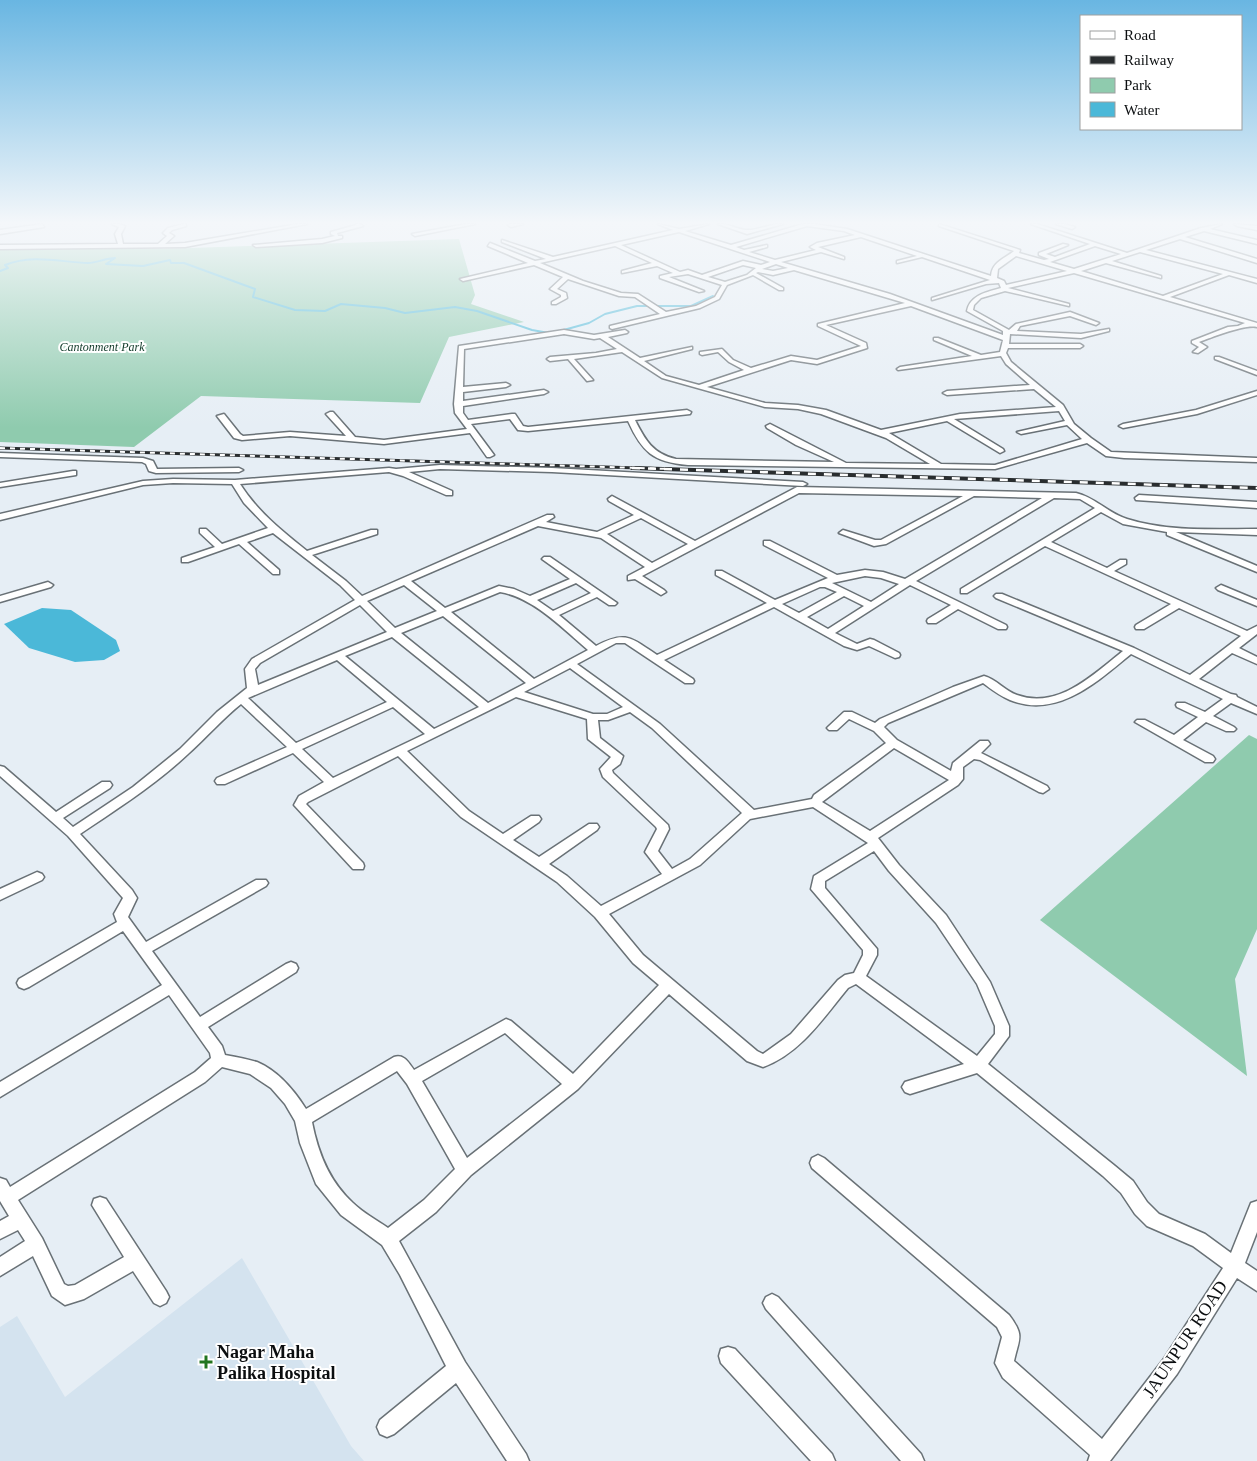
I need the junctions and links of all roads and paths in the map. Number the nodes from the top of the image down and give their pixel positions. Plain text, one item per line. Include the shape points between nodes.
1 (560, 292) edge
2 (612, 292) edge
3 (719, 292) edge
4 (873, 292) edge
5 (954, 292) edge
6 (993, 292) edge
7 (1020, 292) edge
8 (1148, 292) edge
9 (1178, 292) edge
10 (1165, 297) junction
11 (934, 299) dead end
12 (554, 303) dead end
13 (912, 304) junction
14 (1066, 305) dead end
15 (666, 315) junction
16 (1234, 318) junction
17 (1096, 323) dead end
18 (1254, 324) edge
19 (1216, 326) dead end
20 (1107, 330) dead end
21 (625, 332) dead end
22 (580, 334) junction
23 (1045, 334) junction
24 (602, 336) junction
25 (1008, 337) junction
26 (936, 339) dead end
27 (1048, 346) junction
28 (1080, 346) dead end
29 (690, 348) dead end
30 (623, 350) junction
31 (1196, 352) dead end
32 (702, 353) dead end
33 (1003, 354) junction
34 (979, 357) junction
35 (570, 358) junction
36 (1217, 358) dead end
37 (550, 359) dead end
38 (639, 360) junction
39 (900, 369) dead end
40 (751, 371) junction
41 (1257, 373) edge
42 (589, 380) dead end
43 (506, 385) dead end
44 (699, 387) junction
45 (1034, 387) junction
46 (459, 390) junction
47 (544, 392) dead end
48 (947, 393) dead end
49 (1257, 393) edge
50 (458, 404) junction
51 (1061, 409) junction
52 (687, 412) dead end
53 (330, 414) dead end
54 (221, 416) dead end
55 (631, 418) junction
56 (947, 418) junction
57 (1069, 422) junction
58 (465, 423) junction
59 (770, 426) dead end
60 (1123, 426) dead end
61 (471, 431) junction
62 (1021, 432) dead end
63 (880, 433) junction
64 (353, 440) junction
65 (1088, 440) junction
66 (1000, 451) dead end
67 (0, 455) edge
68 (490, 456) dead end
69 (1257, 460) edge
70 (846, 465) junction
71 (942, 468) junction
72 (239, 470) dead end
73 (156, 471) junction
74 (399, 471) junction
75 (73, 473) dead end
76 (155, 482) junction
77 (236, 482) junction
78 (0, 485) edge
79 (449, 493) dead end
80 (954, 494) junction
81 (972, 494) junction
82 (1055, 494) junction
83 (1139, 498) dead end
84 (612, 499) dead end
85 (1257, 505) edge
86 (1100, 509) junction
87 (641, 515) junction
88 (0, 516) edge
89 (550, 517) dead end
90 (538, 523) junction
91 (275, 529) junction
92 (1161, 529) junction
93 (203, 531) dead end
94 (374, 532) dead end
95 (1257, 532) edge
96 (843, 533) dead end
97 (596, 535) junction
98 (241, 541) junction
99 (1043, 542) junction
100 (767, 543) dead end
101 (694, 544) junction
102 (221, 548) junction
103 (306, 554) junction
104 (547, 559) dead end
105 (185, 560) dead end
106 (1124, 562) dead end
107 (651, 567) junction
108 (1257, 569) edge
109 (276, 572) dead end
110 (1106, 572) junction
111 (719, 574) dead end
112 (837, 578) junction
113 (577, 579) junction
114 (405, 581) junction
115 (908, 582) junction
116 (823, 583) junction
117 (48, 585) dead end
118 (1221, 588) dead end
119 (964, 591) dead end
120 (661, 592) dead end
121 (598, 593) junction
122 (843, 593) junction
123 (999, 596) dead end
124 (0, 599) edge
125 (529, 600) junction
126 (360, 601) junction
127 (612, 603) dead end
128 (1257, 603) edge
129 (773, 604) junction
130 (960, 604) junction
131 (1177, 604) junction
132 (872, 606) junction
133 (443, 613) junction
134 (551, 615) junction
135 (798, 618) junction
136 (932, 621) dead end
137 (1002, 627) dead end
138 (1140, 627) dead end
139 (1257, 629) edge
140 (394, 633) junction
141 (827, 634) junction
142 (1247, 635) junction
143 (1231, 648) junction
144 (595, 650) junction
145 (1130, 650) junction
146 (895, 655) dead end
147 (339, 656) junction
148 (657, 659) junction
149 (1257, 660) edge
150 (571, 664) junction
151 (1193, 678) junction
152 (689, 681) dead end
153 (533, 683) junction
154 (515, 693) junction
155 (244, 696) junction
156 (1232, 697) junction
157 (394, 703) junction
158 (1181, 705) dead end
159 (487, 708) junction
160 (632, 708) junction
161 (1257, 711) edge
162 (592, 717) junction
163 (1205, 717) junction
164 (1141, 722) dead end
165 (833, 728) dead end
166 (878, 729) junction
167 (1230, 729) dead end
168 (432, 734) junction
169 (1176, 740) junction
170 (893, 743) junction
171 (984, 744) dead end
172 (294, 748) junction
173 (399, 750) junction
174 (972, 755) junction
175 (1209, 759) dead end
176 (0, 771) edge
177 (957, 779) junction
178 (221, 781) dead end
179 (332, 783) junction
180 (106, 785) dead end
181 (1043, 788) dead end
182 (816, 802) junction
183 (751, 814) junction
184 (55, 818) junction
185 (535, 819) dead end
186 (593, 827) dead end
187 (72, 833) junction
188 (503, 840) junction
189 (873, 840) junction
190 (539, 864) junction
191 (358, 866) dead end
192 (671, 876) junction
193 (37, 877) dead end
194 (261, 883) dead end
195 (0, 896) edge
196 (600, 913) junction
197 (125, 924) junction
198 (144, 949) junction
199 (291, 968) dead end
200 (858, 978) junction
201 (24, 983) dead end
202 (669, 984) junction
203 (171, 987) junction
204 (198, 1025) junction
205 (219, 1060) junction
206 (978, 1066) junction
207 (412, 1079) junction
208 (574, 1084) junction
209 (910, 1087) dead end
210 (0, 1090) edge
211 (303, 1119) junction
212 (818, 1163) dead end
213 (465, 1170) junction
214 (4, 1192) edge
215 (100, 1205) dead end
216 (1257, 1209) edge
217 (20, 1218) junction
218 (0, 1231) edge
219 (388, 1239) junction
220 (36, 1244) junction
221 (136, 1260) junction
222 (1236, 1264) junction
223 (0, 1267) edge
224 (1257, 1282) edge
225 (160, 1297) dead end
226 (772, 1302) dead end
227 (728, 1356) dead end
228 (458, 1369) junction
229 (387, 1427) dead end
230 (1101, 1457) edge
231 (913, 1460) edge
232 (519, 1461) edge
233 (825, 1461) edge

1 - 12 street via 564,295 563,299
2 - 15 street via 636,295
3 - 15 street via 714,300 698,307
4 - 13 street
5 - 11 street
6 - 25 street via 979,297 969,308 973,314 1001,327
7 - 14 street
8 - 10 street
9 - 10 street
10 - 16 street
13 - 25 street
13 - 40 street via 820,325 865,347 820,362 791,358
15 - 22 street
16 - 18 street
16 - 19 street
17 - 25 street via 1070,314 1018,325
18 - 31 street via 1230,328 1194,342 1204,347
20 - 23 street via 1081,336
21 - 24 street
22 - 24 street
22 - 46 street via 564,332 464,346 460,350
23 - 25 street
23 - 27 street
24 - 30 street
25 - 27 street
25 - 33 street
26 - 34 street
27 - 28 street
29 - 38 street
30 - 35 street
30 - 38 street
32 - 40 street via 720,350 731,361
33 - 34 street
33 - 45 street via 1008,363
34 - 39 street
35 - 37 street
35 - 42 street
36 - 41 street
38 - 44 street via 664,376
40 - 44 street
43 - 46 street
44 - 63 street via 765,405 823,412
45 - 48 street
45 - 51 street
46 - 50 street
47 - 50 street
49 - 60 street via 1197,412
50 - 58 street
51 - 56 street
51 - 57 street
52 - 55 street
53 - 64 street
54 - 64 street via 242,438 290,434
55 - 58 street via 528,430 521,428 512,416
55 - 70 street via 640,439 663,460
56 - 63 street
56 - 66 street
57 - 62 street
57 - 65 street
58 - 61 street
59 - 70 street
61 - 64 street via 384,442
61 - 68 street
63 - 71 street
65 - 69 street via 1115,456
65 - 71 street via 1003,466
67 - 73 street via 143,460
70 - 71 street
72 - 73 street
73 - 76 street
74 - 77 street
74 - 79 street
74 - 80 street via 440,467 552,470 932,488
75 - 78 street
76 - 77 street
76 - 88 street
77 - 91 street via 247,501
80 - 81 street
80 - 101 street via 797,490
81 - 82 street
81 - 96 street via 884,542 874,543
82 - 86 street via 1081,497
82 - 115 street
83 - 85 street
84 - 87 street
86 - 92 street via 1125,522
86 - 99 street
87 - 97 street
87 - 101 street
89 - 90 street
90 - 97 street
90 - 114 street
91 - 98 street
91 - 103 street
92 - 95 street
92 - 108 street
93 - 102 street
94 - 103 street
97 - 107 street via 604,536
98 - 102 street
98 - 109 street
99 - 110 street
99 - 119 street
100 - 112 street
101 - 107 street
102 - 105 street
103 - 126 street
104 - 113 street
106 - 110 street
107 - 120 street via 633,576
110 - 131 street
111 - 129 street
112 - 115 street via 869,572
112 - 116 street
113 - 121 street
113 - 125 street
114 - 126 street
114 - 133 street
115 - 130 street
115 - 132 street
116 - 122 street
116 - 129 street
117 - 124 street
118 - 128 street
121 - 127 street
121 - 134 street
122 - 132 street
122 - 135 street
123 - 145 street
125 - 133 street via 510,589 498,589
125 - 134 street
126 - 140 street
126 - 155 street via 256,661 250,669 253,687
129 - 135 street
129 - 148 street
130 - 136 street
130 - 137 street
131 - 138 street
131 - 142 street
132 - 141 street
133 - 140 street
133 - 153 street
134 - 144 street
135 - 141 street
139 - 142 street
140 - 147 street
140 - 159 street
141 - 146 street via 854,647 870,642
142 - 143 street
143 - 149 street
143 - 151 street
144 - 148 street via 621,638
144 - 150 street
145 - 151 street
145 - 166 street via 1073,695 1044,703 1016,699 984,680 884,721
147 - 155 street
147 - 157 street
148 - 152 street
150 - 153 street
150 - 160 street
151 - 156 street
153 - 154 street
154 - 159 street
154 - 162 street
155 - 172 street
155 - 187 street via 137,790
156 - 161 street
156 - 163 street
157 - 168 street
157 - 172 street
158 - 163 street
159 - 168 street
160 - 162 street via 608,717
160 - 183 street via 656,726
162 - 192 street via 594,739 617,756 606,770 607,774 662,825 651,852
163 - 167 street
163 - 169 street
164 - 169 street
165 - 166 street via 848,714
166 - 170 street
168 - 173 street
169 - 175 street
170 - 177 street
170 - 182 street via 823,792
171 - 174 street
172 - 178 street
172 - 179 street
173 - 179 street
173 - 188 street via 465,814
174 - 177 street via 957,766
174 - 181 street
176 - 184 street
177 - 189 street
179 - 191 street via 300,805
180 - 184 street
182 - 183 street
182 - 189 street
183 - 192 street via 742,818 695,862
184 - 187 street
185 - 188 street
186 - 190 street
187 - 197 street via 128,892 129,904 121,914
188 - 190 street
189 - 200 street via 817,884 870,949
189 - 206 street via 941,920 994,1004 1002,1036
190 - 196 street
192 - 196 street
193 - 195 street
194 - 198 street
196 - 202 street via 630,951
197 - 198 street
197 - 201 street
198 - 203 street
199 - 204 street
200 - 202 street via 843,984 788,1046 763,1061 752,1056
200 - 206 street
202 - 208 street
203 - 204 street
203 - 210 street
204 - 205 street via 217,1051
205 - 211 street via 254,1068 276,1083 291,1098
205 - 214 street via 200,1077
206 - 209 street
206 - 222 street via 1109,1170 1153,1220 1199,1240
207 - 208 street via 506,1025
207 - 211 street via 403,1064 394,1063
207 - 213 street
208 - 213 street
211 - 219 street via 322,1179 333,1195 347,1210
212 - 230 street via 1002,1321 1012,1333 1004,1363
213 - 219 street via 430,1206
214 - 217 street
215 - 221 street
216 - 222 street, JAUNPUR ROAD
217 - 218 street
217 - 220 street
219 - 228 street
220 - 221 street via 58,1290 65,1296 78,1293
220 - 223 street
221 - 225 street
222 - 224 street
222 - 230 street, JAUNPUR ROAD via 1170,1367
226 - 231 street
227 - 233 street
228 - 229 street
228 - 232 street

